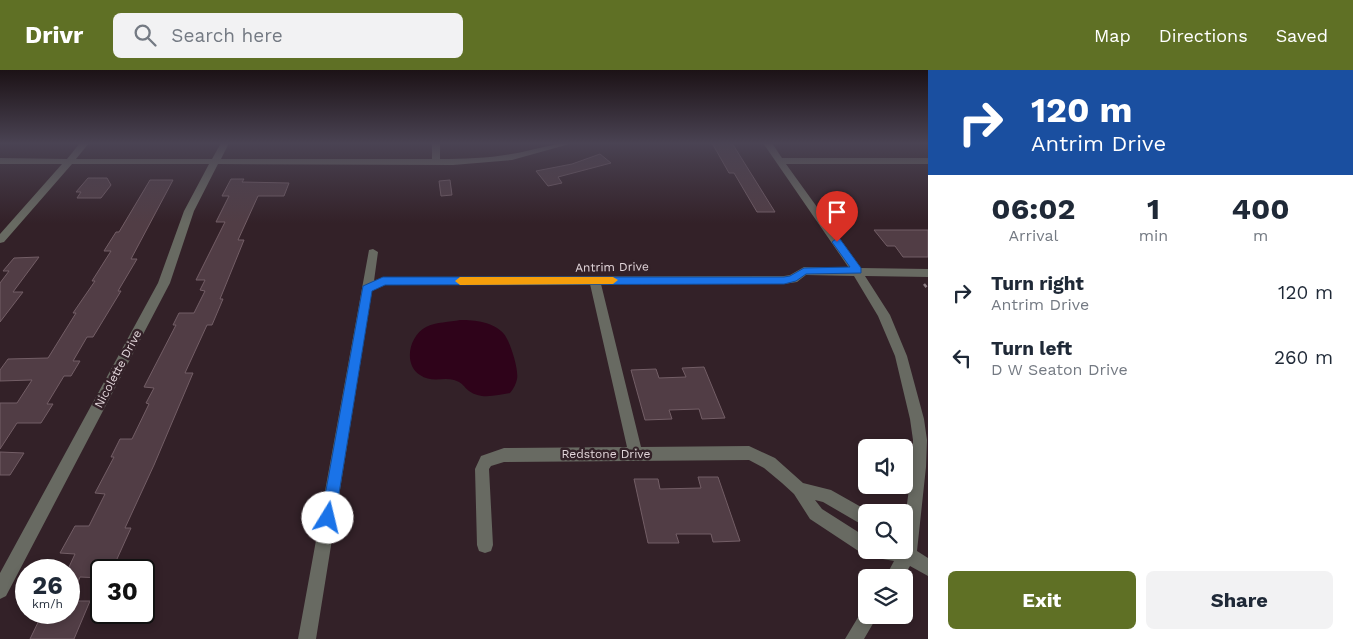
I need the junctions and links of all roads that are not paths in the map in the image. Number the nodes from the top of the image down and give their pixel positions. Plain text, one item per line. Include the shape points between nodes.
1 (62, 170) edge
2 (211, 170) edge
3 (786, 170) edge
4 (0, 240) edge
5 (373, 252) dead end
6 (857, 271) junction
7 (928, 274) edge
8 (594, 281) junction
9 (367, 288) junction
10 (636, 455) junction
11 (799, 489) junction
12 (913, 504) edge
13 (858, 514) edge
14 (858, 541) edge
15 (485, 545) dead end
16 (913, 558) edge
17 (928, 568) edge
18 (0, 590) edge
19 (863, 624) edge
20 (307, 639) edge
21 (854, 639) edge

1 - 4 street
2 - 18 street, Nicolette Drive via 189,211 164,283
3 - 6 street
5 - 9 street
6 - 7 street, Antrim Drive
6 - 8 street, Antrim Drive via 804,271 793,279 784,280
6 - 12 street via 884,315 898,348 917,419 919,467
8 - 9 street, Antrim Drive via 383,281
8 - 10 street
9 - 20 street
10 - 11 street, Redstone Drive via 749,453 768,462
10 - 15 street, Redstone Drive via 504,455 486,462 482,468
11 - 13 street, Redstone Drive via 826,495
11 - 14 street, Redstone Drive via 816,514
16 - 17 street
19 - 21 street

